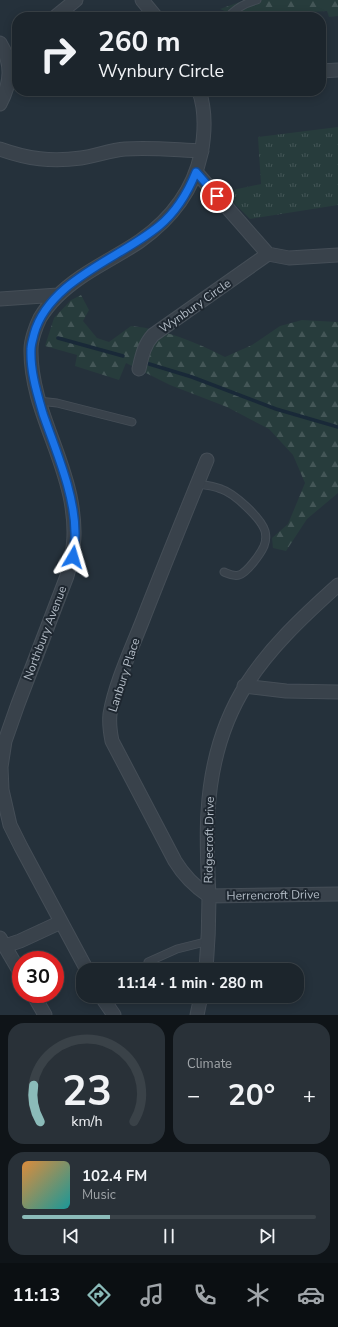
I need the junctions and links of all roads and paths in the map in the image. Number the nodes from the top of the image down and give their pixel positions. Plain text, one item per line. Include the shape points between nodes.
1 (76, 0) edge
2 (142, 0) edge
3 (257, 0) edge
4 (61, 12) edge
5 (152, 12) edge
6 (233, 12) edge
7 (0, 43) edge
8 (338, 70) edge
9 (326, 71) edge
10 (201, 96) edge
11 (0, 104) edge
12 (0, 149) edge
13 (202, 151) junction
14 (196, 172) junction
15 (268, 254) junction
16 (338, 255) edge
17 (58, 295) junction
18 (0, 299) edge
19 (139, 369) dead end
20 (39, 402) junction
21 (132, 422) dead end
22 (207, 460) dead end
23 (197, 484) junction
24 (224, 572) dead end
25 (338, 585) edge
26 (244, 686) junction
27 (338, 692) edge
28 (338, 894) edge
29 (209, 896) junction
30 (61, 922) junction
31 (209, 941) junction
32 (2, 942) edge
33 (12, 959) edge
34 (148, 962) dead end
35 (83, 963) edge
36 (207, 963) edge
37 (38, 1003) edge
38 (106, 1003) edge
39 (200, 1003) edge
40 (45, 1015) edge
41 (114, 1015) edge
42 (197, 1015) edge

1 - 4 street
2 - 5 street
3 - 6 lane via 246,2
7 - 11 street via 9,63 7,86
8 - 9 street
10 - 13 street, Northbury Avenue via 204,118
12 - 13 street via 29,158 62,160 141,148
13 - 14 street, Northbury Avenue
14 - 15 street
14 - 17 street, Northbury Avenue via 176,208 160,226 88,272
15 - 16 street via 289,258
15 - 19 street, Wynbury Circle via 153,335 144,349
17 - 18 street
17 - 20 street, Northbury Avenue via 41,317 30,348
20 - 21 lane via 57,403
20 - 30 street, Northbury Avenue via 67,483 75,536 73,557 5,741 1,766 2,790 10,825
22 - 23 street, Lanbury Place
23 - 24 lane via 231,494 265,530 264,546 248,569 235,576
23 - 29 street, Lanbury Place via 126,662 110,713 109,727 119,756 175,861 193,885
25 - 26 street, Ridgecroft Drive via 279,641
26 - 27 street via 286,691
26 - 29 street, Ridgecroft Drive via 221,737 213,767 208,812
28 - 29 street, Herrencroft Drive
29 - 31 street, Ridgecroft Drive
30 - 32 street via 20,941
30 - 35 street, Northbury Avenue
31 - 34 lane via 178,949
31 - 36 street, Ridgecroft Drive
32 - 33 street
37 - 40 street
38 - 41 street
39 - 42 street

